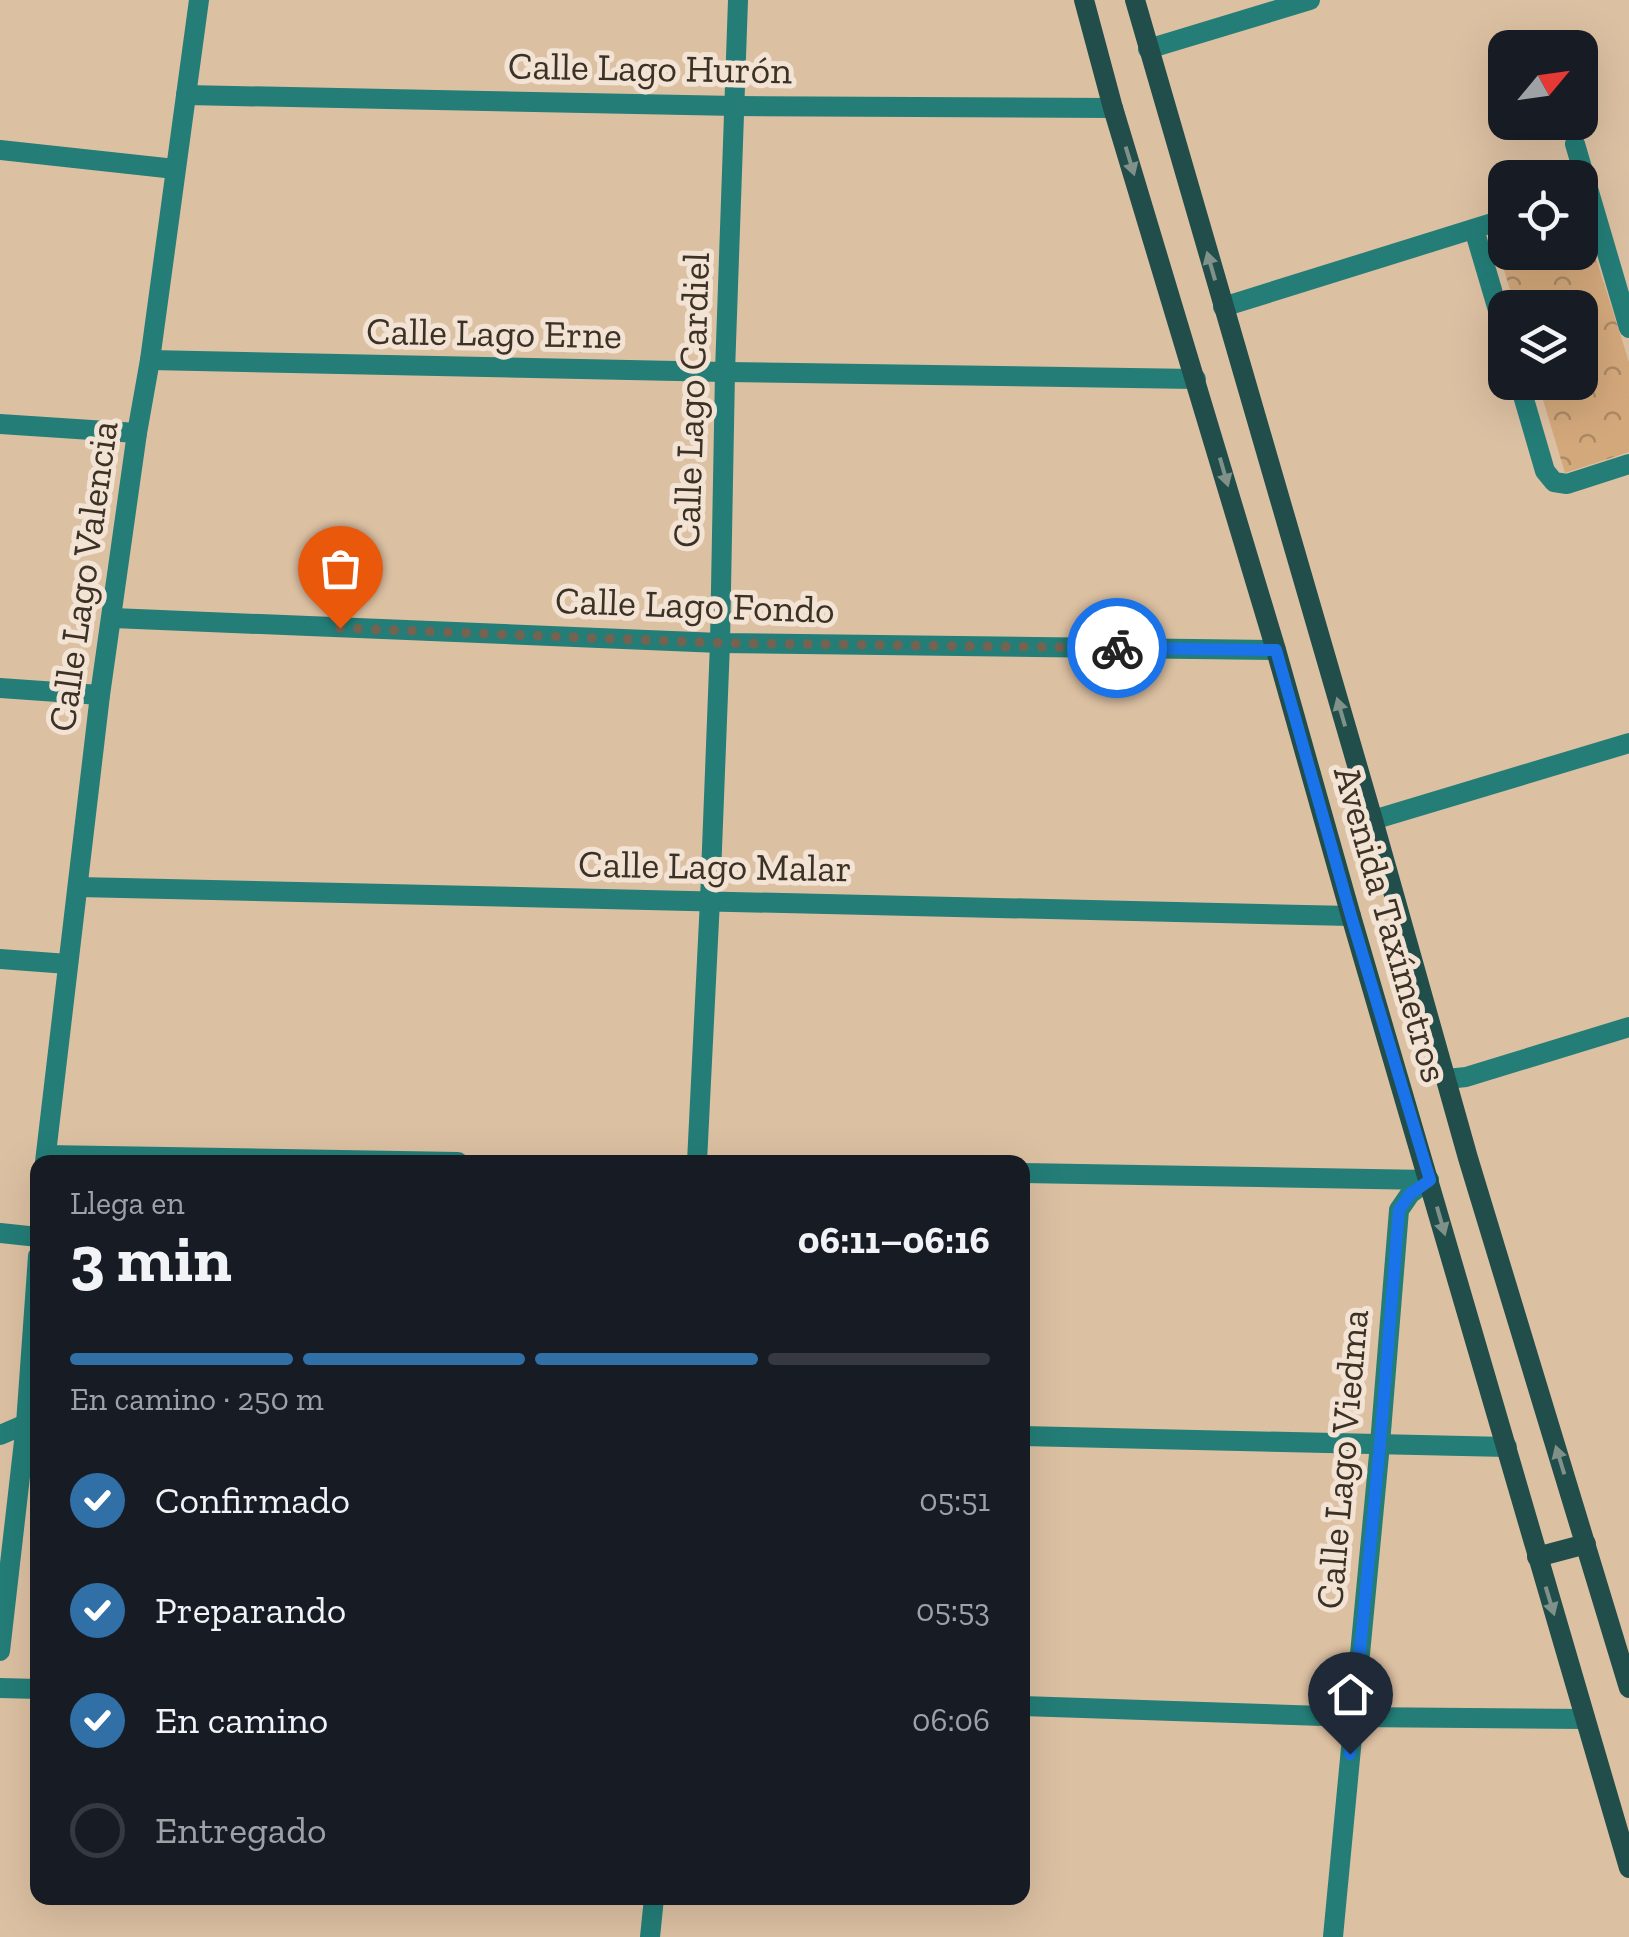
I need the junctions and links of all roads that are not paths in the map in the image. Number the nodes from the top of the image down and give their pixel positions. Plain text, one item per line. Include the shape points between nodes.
1 (199, 0) edge
2 (738, 0) edge
3 (1084, 0) edge
4 (1134, 0) edge
5 (1310, 0) edge
6 (1148, 49) junction
7 (186, 94) junction
8 (736, 106) junction
9 (1114, 108) junction
10 (1575, 144) dead end
11 (0, 150) edge
12 (1578, 160) edge
13 (175, 169) junction
14 (1488, 224) edge
15 (1474, 229) junction
16 (1598, 234) edge
17 (1492, 290) edge
18 (1222, 307) junction
19 (1629, 328) edge
20 (150, 360) junction
21 (726, 372) junction
22 (1196, 379) junction
23 (1524, 400) edge
24 (0, 424) edge
25 (136, 433) junction
26 (1629, 464) edge
27 (112, 618) junction
28 (720, 643) junction
29 (1276, 650) junction
30 (0, 688) edge
31 (100, 695) junction
32 (1629, 743) edge
33 (1373, 820) junction
34 (78, 887) junction
35 (710, 900) junction
36 (1351, 916) junction
37 (0, 959) edge
38 (68, 964) junction
39 (1629, 1027) edge
40 (1447, 1080) junction
41 (46, 1155) edge
42 (696, 1155) edge
43 (1030, 1173) edge
44 (1430, 1180) junction
45 (0, 1233) edge
46 (30, 1235) edge
47 (30, 1425) edge
48 (0, 1435) edge
49 (1030, 1436) edge
50 (30, 1438) edge
51 (1380, 1444) junction
52 (1507, 1447) junction
53 (1586, 1544) junction
54 (1537, 1556) junction
55 (0, 1651) edge
56 (0, 1688) edge
57 (1629, 1688) edge
58 (30, 1689) edge
59 (1030, 1706) edge
60 (1353, 1717) junction
61 (1585, 1720) junction
62 (1629, 1868) edge
63 (653, 1905) edge
64 (650, 1937) edge
65 (1333, 1937) edge

1 - 7 street, Calle Lago Valencia
2 - 8 street, Calle Lago Cardiel
3 - 9 main road, Avenida Taxímetros
4 - 6 main road, Avenida Taxímetros
5 - 6 street
18 -> 6 main road, Avenida Taxímetros
7 - 8 street, Calle Lago Hurón
7 - 13 street, Calle Lago Valencia
8 - 9 street, Calle Lago Hurón
8 - 21 street, Calle Lago Cardiel
9 -> 22 main road, Avenida Taxímetros
10 - 12 street
11 - 13 street
13 - 20 street, Calle Lago Valencia
14 - 15 street
15 - 17 street
15 - 18 street
16 - 19 street
33 -> 18 main road, Avenida Taxímetros
20 - 21 street, Calle Lago Erne
20 - 25 street, Calle Lago Valencia
21 - 22 street, Calle Lago Erne
21 - 28 street, Calle Lago Cardiel
22 -> 29 main road, Avenida Taxímetros
23 - 26 street via 1554,482
24 - 25 street
25 - 27 street, Calle Lago Valencia
27 - 28 street, Calle Lago Fondo
27 - 31 street, Calle Lago Valencia
28 - 29 street, Calle Lago Fondo
28 - 35 street, Calle Lago Cardiel
29 - 36 main road, Avenida Taxímetros
30 - 31 street
31 - 34 street, Calle Lago Valencia
32 - 33 street
33 - 40 main road, Avenida Taxímetros
34 - 35 street, Calle Lago Malar
34 - 38 street, Calle Lago Valencia
35 - 36 street, Calle Lago Malar
35 - 42 street, Calle Lago Cardiel
36 - 44 main road, Avenida Taxímetros
37 - 38 street
38 - 41 street, Calle Lago Valencia
39 - 40 street
53 -> 40 main road, Avenida Taxímetros
43 - 44 street
44 - 51 street, Calle Lago Viedma via 1399,1210
44 -> 52 main road, Avenida Taxímetros
45 - 46 street
47 - 48 street
49 - 51 street
50 - 55 street
51 - 52 street
51 - 60 street, Calle Lago Viedma
52 - 54 main road, Avenida Taxímetros
53 - 54 main road
53 - 57 main road, Avenida Taxímetros
54 -> 61 main road, Avenida Taxímetros
56 - 58 street
59 - 60 street
60 - 61 street
60 - 65 street, Calle Lago Viedma
61 - 62 main road, Avenida Taxímetros
63 - 64 street

